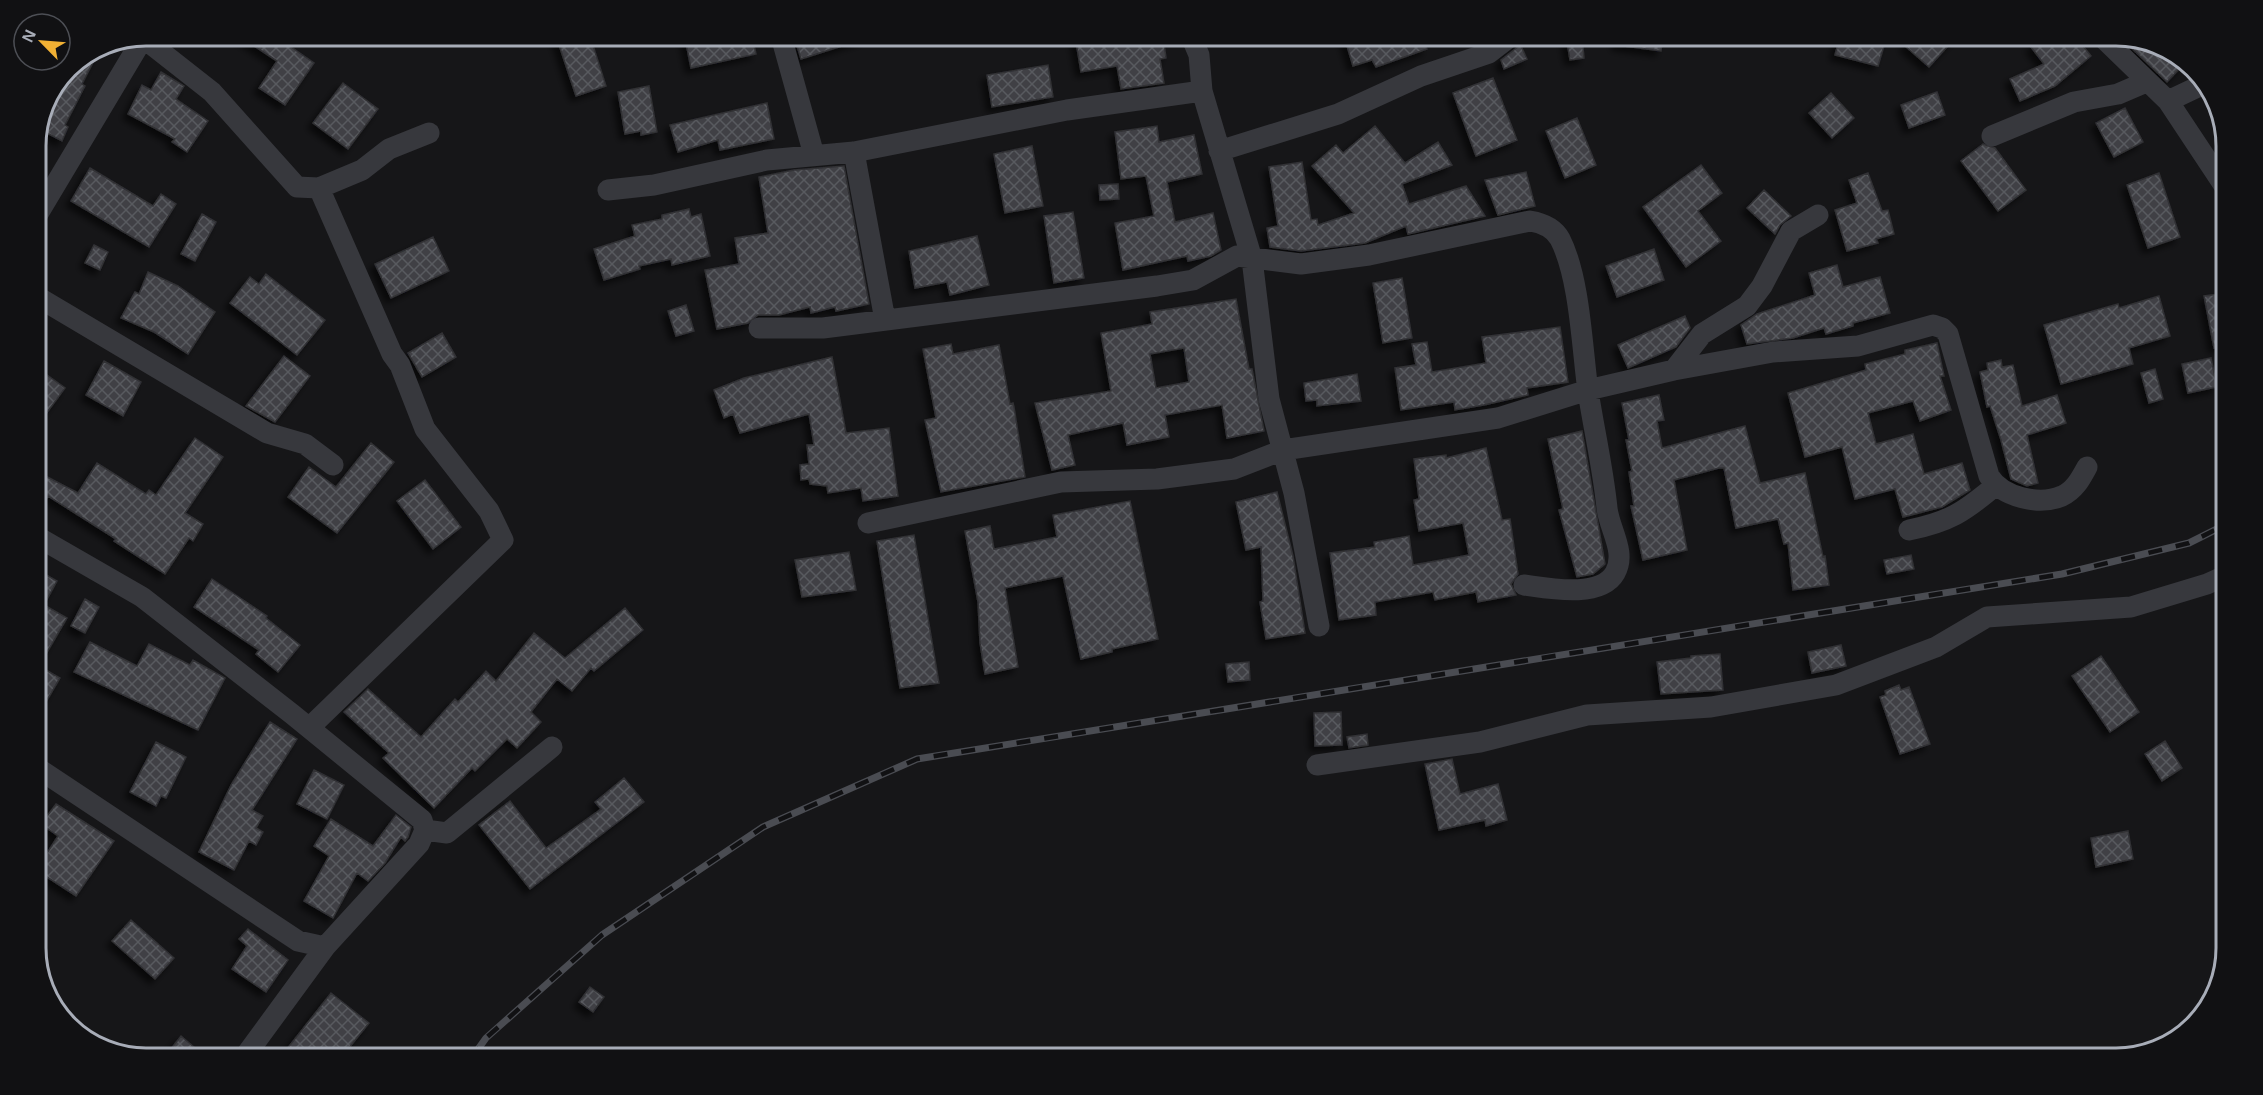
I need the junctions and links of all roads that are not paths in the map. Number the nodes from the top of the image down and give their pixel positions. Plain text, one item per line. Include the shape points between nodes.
1 (154, 46) edge
2 (784, 46) edge
3 (1195, 46) edge
4 (1498, 46) edge
5 (2111, 46) edge
6 (137, 47) edge
7 (2146, 82) junction
8 (2197, 87) edge
9 (1202, 91) junction
10 (2168, 101) junction
11 (429, 133) dead end
12 (1992, 136) dead end
13 (1219, 151) junction
14 (854, 152) junction
15 (814, 155) junction
16 (2216, 173) edge
17 (319, 188) junction
18 (608, 190) dead end
19 (47, 198) edge
20 (1818, 215) dead end
21 (1252, 259) junction
22 (47, 303) edge
23 (885, 320) junction
24 (759, 328) dead end
25 (1674, 370) junction
26 (1588, 390) junction
27 (1283, 450) junction
28 (333, 465) dead end
29 (2087, 467) dead end
30 (1995, 486) junction
31 (868, 523) dead end
32 (1909, 530) dead end
33 (47, 542) edge
34 (2216, 580) edge
35 (1524, 585) dead end
36 (1319, 626) dead end
37 (309, 728) junction
38 (552, 747) dead end
39 (1317, 765) dead end
40 (47, 775) edge
41 (425, 830) junction
42 (325, 947) junction
43 (251, 1048) edge

1 - 17 street via 212,92 297,188
2 - 15 street
3 - 9 street
4 - 13 street via 1338,114
5 - 7 street
6 - 19 street
7 - 10 street
7 - 12 street via 2118,93 2074,102
8 - 10 street
9 - 13 street
9 - 14 street via 1067,110
10 - 16 street
11 - 17 street via 389,149 362,170
13 - 21 street
14 - 15 street
14 - 23 street
15 - 18 street
17 - 37 street via 425,429 489,511 503,540
20 - 25 street via 1791,231 1747,306 1702,334
21 - 23 street via 1237,255 1193,280
21 - 26 street via 1301,264 1369,255 1530,221 1545,224 1559,238 1569,267 1585,349
21 - 27 street via 1269,399
22 - 28 street via 267,433 305,444
23 - 24 street via 823,328
25 - 26 street
25 - 30 street via 1773,352 1858,346 1933,325 1942,328 1948,333
26 - 27 street via 1498,418
26 - 35 street via 1608,516 1620,553 1615,574 1584,589 1563,591
27 - 31 street via 1234,469 1157,479 1061,482
27 - 36 street
29 - 30 street via 2078,484 2062,496 2033,499 2012,495
30 - 32 street via 1966,511 1937,524
33 - 37 street via 142,597
34 - 39 street via 2131,607 1987,617 1936,647 1836,685 1711,706 1587,715 1480,742
37 - 41 street via 422,820
38 - 41 street via 447,834
40 - 42 street via 298,941
41 - 42 street via 419,844
42 - 43 street

